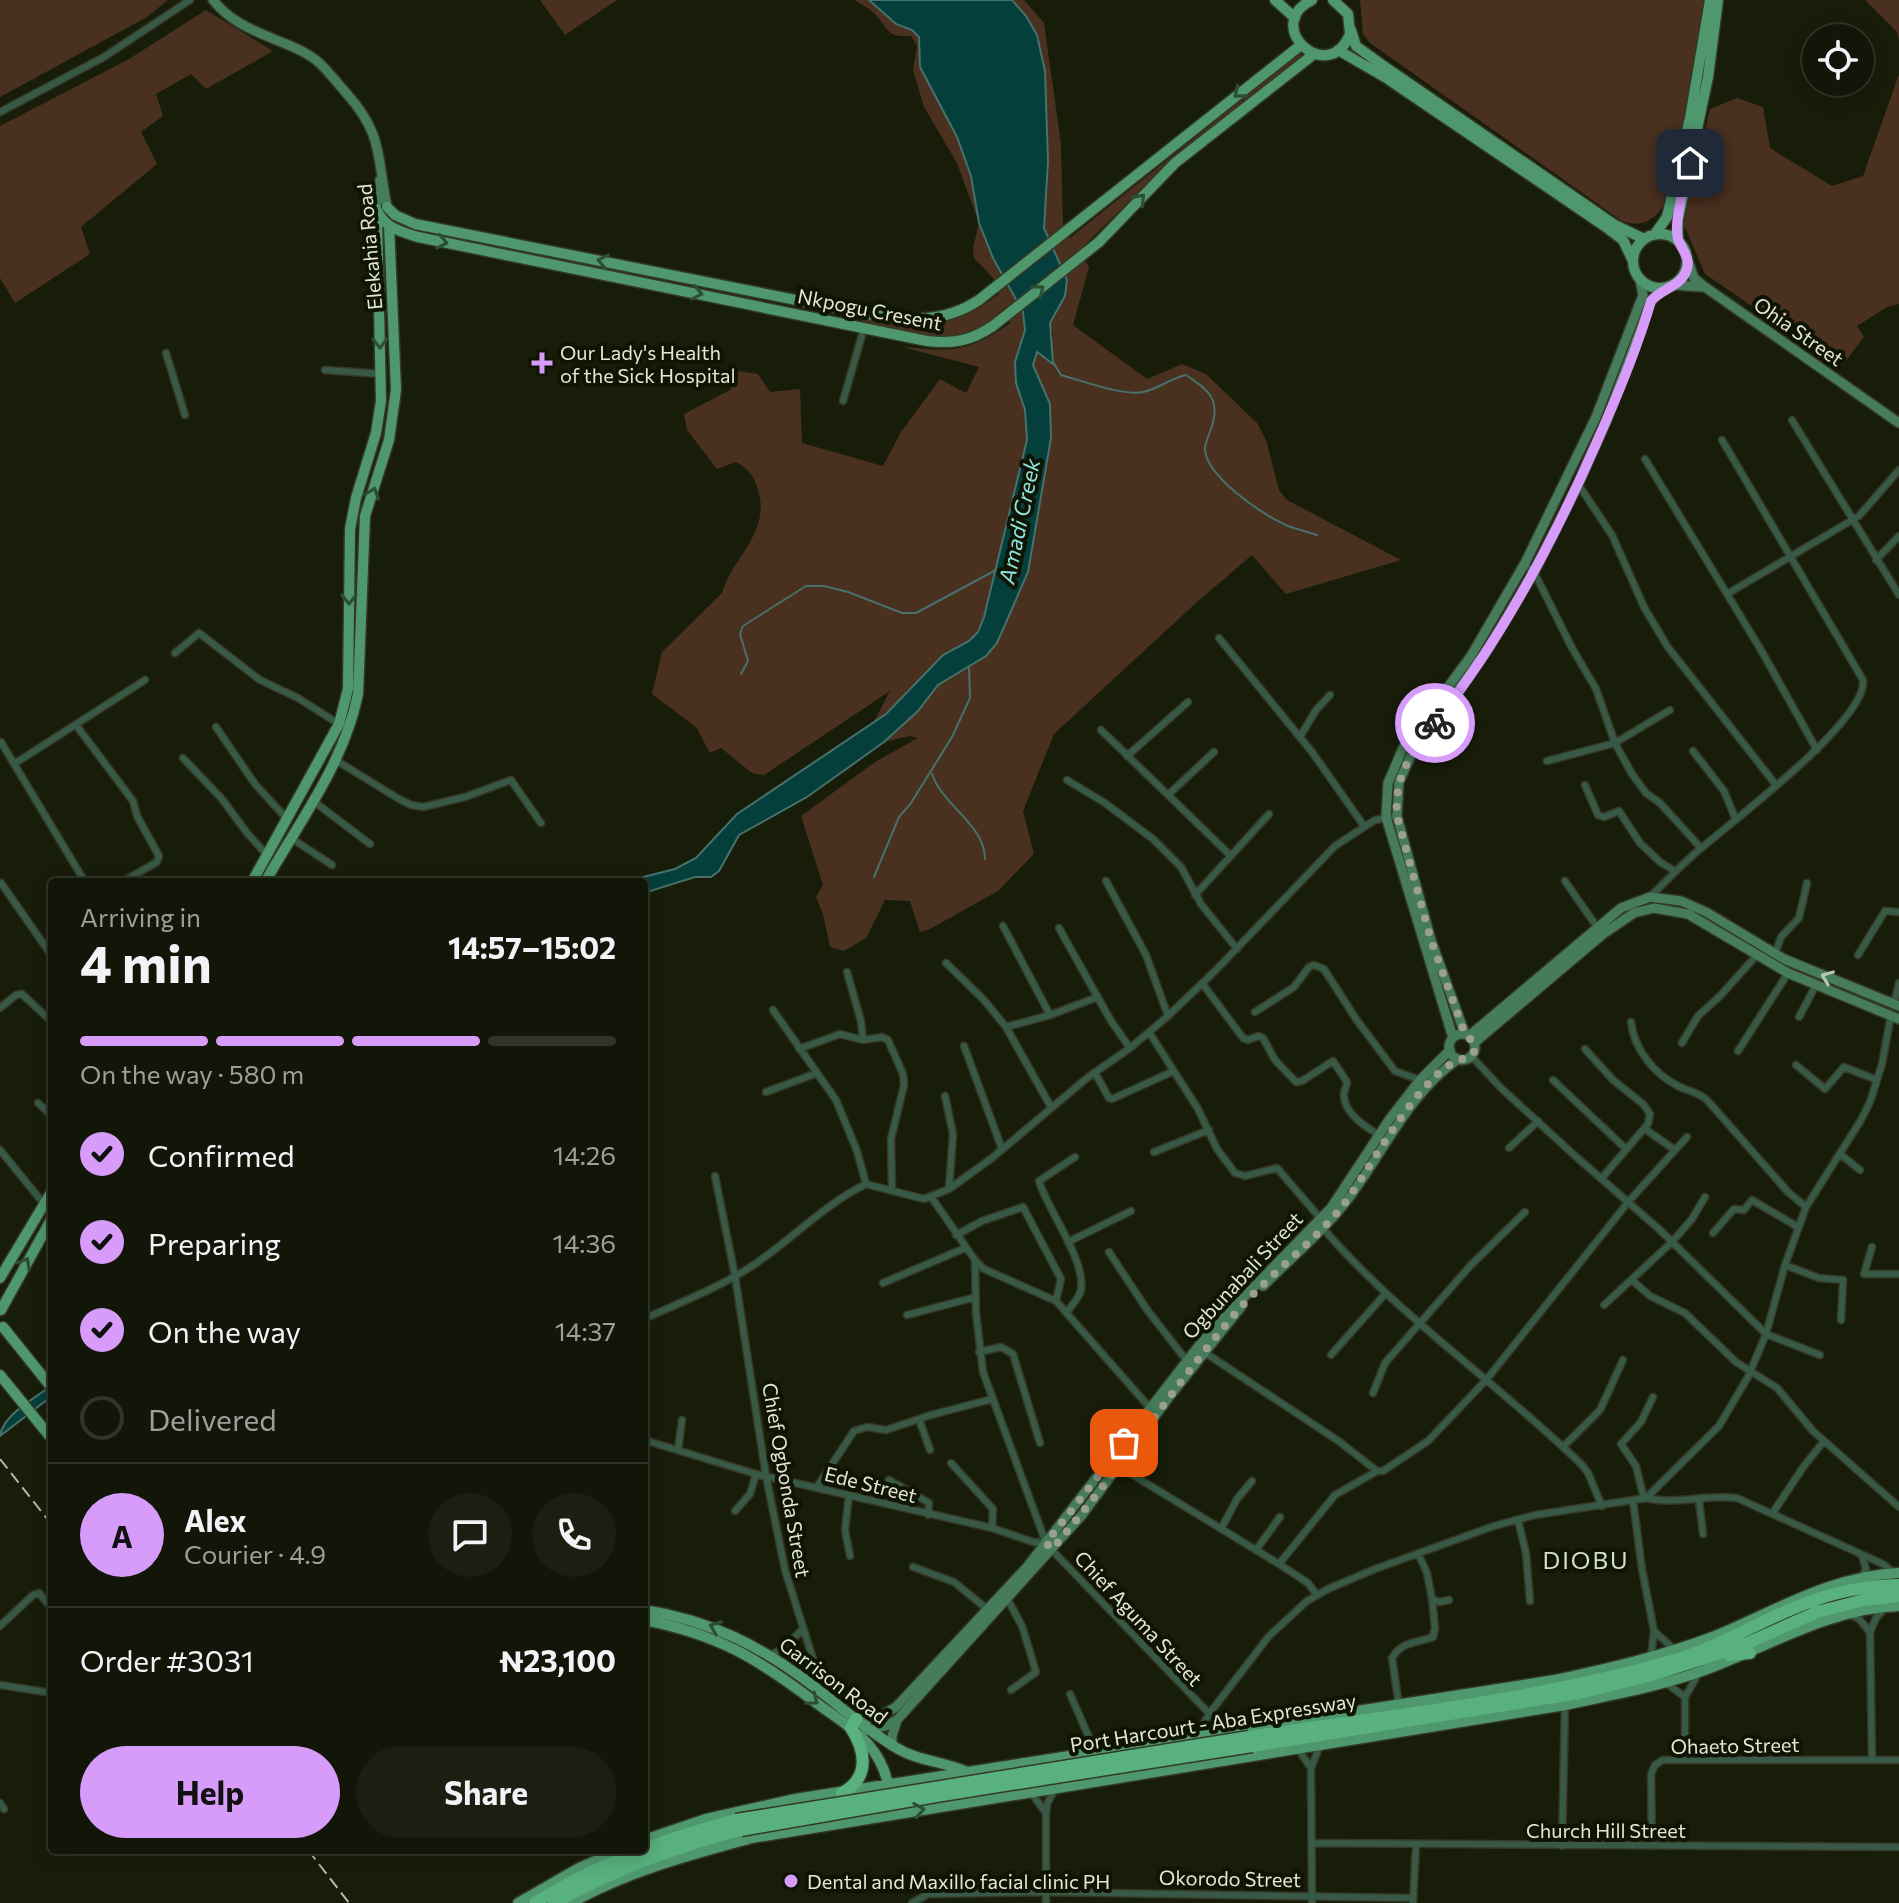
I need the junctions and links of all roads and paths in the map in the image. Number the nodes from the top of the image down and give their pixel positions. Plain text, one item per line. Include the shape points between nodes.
1 (190, 0) edge
2 (213, 0) edge
3 (1275, 0) edge
4 (1299, 0) edge
5 (1312, 0) edge
6 (1333, 0) edge
7 (1710, 0) edge
8 (1718, 0) edge
9 (1345, 4) edge
10 (1295, 18) junction
11 (1351, 30) junction
12 (1301, 45) junction
13 (1338, 50) junction
14 (1314, 54) junction
15 (0, 112) edge
16 (382, 208) junction
17 (415, 224) junction
18 (390, 227) junction
19 (1650, 236) junction
20 (418, 237) junction
21 (1678, 240) junction
22 (377, 241) junction
23 (391, 253) junction
24 (1633, 261) junction
25 (1688, 261) junction
26 (1640, 280) junction
27 (1674, 285) junction
28 (1705, 287) junction
29 (1663, 288) junction
30 (864, 328) junction
31 (166, 353) dead end
32 (325, 370) dead end
33 (381, 374) junction
34 (843, 401) dead end
35 (185, 415) dead end
36 (1596, 417) junction
37 (1792, 420) dead end
38 (1606, 421) junction
39 (1899, 423) edge
40 (1722, 440) dead end
41 (1645, 459) dead end
42 (1899, 470) edge
43 (1578, 484) junction
44 (1852, 520) junction
45 (1899, 536) edge
46 (1791, 557) junction
47 (1876, 560) junction
48 (1525, 563) junction
49 (1534, 572) junction
50 (1727, 594) junction
51 (1899, 595) edge
52 (1219, 638) dead end
53 (175, 653) dead end
54 (145, 680) dead end
55 (1330, 695) dead end
56 (1188, 702) dead end
57 (1670, 710) dead end
58 (339, 724) junction
59 (76, 725) junction
60 (216, 727) dead end
61 (1101, 730) dead end
62 (1300, 737) junction
63 (1, 742) edge
64 (1615, 743) junction
65 (1817, 750) junction
66 (1693, 751) dead end
67 (1214, 752) dead end
68 (1127, 756) junction
69 (183, 758) dead end
70 (337, 761) junction
71 (1547, 761) dead end
72 (14, 764) junction
73 (1067, 780) dead end
74 (1585, 785) dead end
75 (1776, 785) junction
76 (1169, 794) junction
77 (312, 800) junction
78 (1269, 814) dead end
79 (1392, 817) junction
80 (287, 819) junction
81 (1736, 820) junction
82 (541, 823) dead end
83 (1364, 826) junction
84 (291, 838) junction
85 (370, 844) dead end
86 (1701, 848) junction
87 (267, 855) junction
88 (1231, 856) junction
89 (332, 865) dead end
90 (1675, 871) junction
91 (83, 878) edge
92 (129, 878) edge
93 (254, 878) edge
94 (267, 878) edge
95 (1106, 881) dead end
96 (1565, 881) dead end
97 (1, 883) edge
98 (1667, 883) junction
99 (1807, 883) dead end
100 (1195, 895) junction
101 (1650, 897) junction
102 (1670, 898) junction
103 (1899, 912) edge
104 (1003, 926) dead end
105 (1597, 927) junction
106 (1059, 928) dead end
107 (1237, 949) junction
108 (48, 950) edge
109 (1775, 954) junction
110 (1858, 955) dead end
111 (1756, 956) junction
112 (946, 963) dead end
113 (847, 972) dead end
114 (1788, 973) junction
115 (1202, 983) junction
116 (1899, 983) edge
117 (1816, 985) junction
118 (1098, 997) junction
119 (1896, 1005) edge
120 (0, 1008) edge
121 (773, 1010) dead end
122 (1255, 1012) dead end
123 (1050, 1015) junction
124 (1168, 1016) junction
125 (1799, 1017) dead end
126 (48, 1018) edge
127 (1895, 1018) edge
128 (1631, 1022) dead end
129 (1006, 1027) junction
130 (1149, 1032) junction
131 (1469, 1037) junction
132 (1453, 1038) junction
133 (863, 1040) junction
134 (1682, 1043) dead end
135 (964, 1046) dead end
136 (1130, 1048) junction
137 (799, 1049) junction
138 (1585, 1049) dead end
139 (1450, 1050) junction
140 (1738, 1051) dead end
141 (1471, 1056) junction
142 (1458, 1059) junction
143 (1796, 1065) dead end
144 (1174, 1071) junction
145 (817, 1073) junction
146 (1095, 1073) junction
147 (1420, 1080) junction
148 (1553, 1080) dead end
149 (1877, 1080) junction
150 (766, 1092) dead end
151 (945, 1096) dead end
152 (38, 1103) dead end
153 (1051, 1107) junction
154 (48, 1112) edge
155 (1538, 1121) junction
156 (1645, 1129) junction
157 (1209, 1130) junction
158 (1379, 1135) junction
159 (1687, 1137) dead end
160 (1509, 1148) dead end
161 (1002, 1149) junction
162 (1626, 1149) junction
163 (0, 1150) edge
164 (1675, 1150) junction
165 (1154, 1152) dead end
166 (1840, 1154) junction
167 (1075, 1157) dead end
168 (1860, 1170) dead end
169 (715, 1176) dead end
170 (1601, 1179) junction
171 (866, 1184) junction
172 (949, 1189) junction
173 (892, 1191) junction
174 (1705, 1197) dead end
175 (48, 1198) edge
176 (932, 1198) junction
177 (1629, 1201) junction
178 (44, 1204) junction
179 (1806, 1207) junction
180 (1131, 1211) dead end
181 (1525, 1212) dead end
182 (1320, 1223) junction
183 (48, 1225) edge
184 (1798, 1227) junction
185 (1713, 1233) dead end
186 (956, 1235) junction
187 (1068, 1242) junction
188 (1672, 1242) junction
189 (1872, 1247) dead end
190 (965, 1248) junction
191 (1109, 1252) dead end
192 (975, 1260) junction
193 (1785, 1265) junction
194 (1899, 1274) edge
195 (735, 1276) junction
196 (0, 1278) edge
197 (1632, 1280) junction
198 (883, 1283) dead end
199 (1385, 1294) junction
200 (976, 1297) junction
201 (1056, 1301) junction
202 (1604, 1305) dead end
203 (0, 1309) edge
204 (1067, 1312) junction
205 (907, 1315) dead end
206 (648, 1317) edge
207 (1841, 1320) dead end
208 (1420, 1323) junction
209 (2, 1331) edge
210 (1766, 1334) junction
211 (979, 1352) junction
212 (1204, 1352) junction
213 (1331, 1355) dead end
214 (1820, 1355) dead end
215 (1623, 1360) dead end
216 (1187, 1361) junction
217 (1751, 1370) junction
218 (0, 1375) edge
219 (1487, 1379) junction
220 (48, 1382) edge
221 (1373, 1393) dead end
222 (1653, 1397) dead end
223 (992, 1399) junction
224 (1150, 1408) junction
225 (919, 1419) junction
226 (682, 1420) dead end
227 (48, 1434) edge
228 (648, 1441) edge
229 (1824, 1441) junction
230 (1040, 1443) dead end
231 (1563, 1447) junction
232 (678, 1450) junction
233 (930, 1450) dead end
234 (951, 1463) dead end
235 (1118, 1466) junction
236 (1377, 1471) junction
237 (756, 1474) junction
238 (766, 1476) junction
239 (889, 1480) dead end
240 (1252, 1481) dead end
241 (817, 1487) junction
242 (849, 1495) junction
243 (1645, 1499) junction
244 (1699, 1500) junction
245 (1633, 1501) junction
246 (1602, 1506) junction
247 (1899, 1507) edge
248 (735, 1511) dead end
249 (1772, 1514) junction
250 (928, 1515) junction
251 (1280, 1517) dead end
252 (1518, 1520) junction
253 (992, 1528) junction
254 (1221, 1529) junction
255 (1703, 1534) dead end
256 (1049, 1546) junction
257 (1256, 1550) junction
258 (1418, 1553) junction
259 (850, 1556) dead end
260 (1862, 1556) junction
261 (1279, 1564) junction
262 (913, 1567) dead end
263 (1897, 1577) edge
264 (1861, 1578) junction
265 (1317, 1595) junction
266 (1899, 1596) edge
267 (1432, 1599) junction
268 (1008, 1600) junction
269 (1449, 1600) dead end
270 (1530, 1601) dead end
271 (48, 1604) dead end
272 (1887, 1606) junction
273 (1899, 1606) edge
274 (987, 1609) junction
275 (648, 1611) edge
276 (1848, 1613) junction
277 (648, 1621) edge
278 (0, 1626) edge
279 (1737, 1627) joint
280 (803, 1629) junction
281 (1654, 1631) junction
282 (1870, 1632) junction
283 (1750, 1653) joint
284 (770, 1655) junction
285 (1676, 1655) junction
286 (1651, 1658) junction
287 (1702, 1665) junction
288 (1666, 1682) junction
289 (0, 1685) edge
290 (814, 1686) junction
291 (1011, 1690) dead end
292 (48, 1692) edge
293 (1070, 1694) dead end
294 (1685, 1697) junction
295 (1565, 1705) junction
296 (1399, 1706) junction
297 (1209, 1714) junction
298 (897, 1720) junction
299 (853, 1724) junction
300 (871, 1731) junction
301 (1226, 1731) junction
302 (1197, 1735) junction
303 (1251, 1742) junction
304 (1320, 1745) junction
305 (892, 1746) junction
306 (1298, 1749) junction
307 (1095, 1751) junction
308 (1685, 1760) junction
309 (1872, 1760) junction
310 (1899, 1760) edge
311 (1311, 1768) junction
312 (967, 1772) junction
313 (889, 1785) junction
314 (1055, 1788) junction
315 (1030, 1792) junction
316 (842, 1793) junction
317 (973, 1802) junction
318 (1046, 1813) junction
319 (894, 1814) junction
320 (738, 1825) junction
321 (648, 1839) edge
322 (1312, 1843) junction
323 (1416, 1845) junction
324 (1562, 1846) junction
325 (1652, 1846) junction
326 (1899, 1847) edge
327 (648, 1848) edge
328 (611, 1854) edge
329 (635, 1854) edge
330 (1046, 1892) junction
331 (1312, 1899) edge
332 (1413, 1900) edge
333 (518, 1903) edge
334 (535, 1903) edge
335 (554, 1903) edge
336 (571, 1903) edge
337 (912, 1903) edge
338 (1046, 1903) edge

1 - 15 street via 104,57
2 - 16 street, Elekahia Road via 243,26 309,54 357,102 377,142
3 - 10 main road
4 - 5 main road
5 - 10 main road
6 - 9 main road
7 - 19 main road via 1667,217
8 - 21 main road
9 - 11 main road
10 - 12 main road
11 - 13 main road
11 - 19 main road via 1356,46 1378,62 1615,225
12 - 14 main road
12 -> 17 main road, Nkpogu Cresent via 979,300 951,314 899,319
13 - 14 main road
13 - 24 main road via 1606,227 1623,240
30 -> 14 main road, Nkpogu Cresent via 945,343 968,340 993,326 1085,254 1175,163
16 - 17 main road, Nkpogu Cresent
16 - 18 main road, Elekahia Road
16 - 22 main road, Elekahia Road
17 - 18 main road, Nkpogu Cresent
18 - 20 main road, Nkpogu Cresent
18 - 22 main road
18 - 23 main road, Elekahia Road
19 - 21 main road via 1666,234
19 - 24 main road via 1636,248
20 - 23 main road via 401,241
20 -> 30 main road, Nkpogu Cresent
21 - 25 main road
22 -> 33 main road, Elekahia Road
70 -> 23 main road, Elekahia Road via 358,694 365,516 394,416
24 - 26 main road
25 - 27 main road
25 - 28 street, Ohia Street via 1694,278
26 - 29 main road
26 - 36 street via 1643,295
27 - 28 street
27 - 29 main road
28 - 39 street, Ohia Street
29 - 38 street via 1651,301
30 - 34 street
31 - 35 street
32 - 33 street
33 -> 58 main road, Elekahia Road via 376,433 350,529 348,689
36 - 38 street
36 - 48 street
37 - 44 street
38 - 43 street
40 - 46 street
41 - 50 street
42 - 44 street
43 - 49 street
43 - 75 street via 1612,535 1667,646
44 - 46 street
44 - 47 street
45 - 47 street
46 - 50 street
46 - 65 street via 1864,683 1856,703
47 - 51 street
48 - 49 street
48 - 79 street via 1471,656 1403,748 1388,783
49 - 64 street via 1596,689
49 - 79 street via 1486,652 1403,768
50 - 65 street
52 - 62 street
53 - 58 street via 199,633 260,680
54 - 59 street
55 - 62 street
56 - 68 street
57 - 64 street
58 - 80 main road, Elekahia Road
59 - 72 street
59 - 92 street via 133,801 159,856
60 - 80 street
61 - 68 street
62 - 83 street
63 - 72 street
64 - 71 street
64 - 86 street via 1642,789
65 - 75 street
66 - 81 street via 1724,791
67 - 76 street
68 - 76 street
69 - 87 street
70 - 77 main road, Elekahia Road
70 - 82 street via 399,799 423,807 511,780
72 - 91 street
73 - 100 street via 1153,839 1181,867
74 - 90 street via 1598,815 1619,811 1640,843
75 - 81 street
76 - 88 street
77 - 84 main road, Elekahia Road
77 - 85 street
78 - 88 street
79 - 83 street
79 - 131 street
79 - 132 street
80 - 87 main road, Elekahia Road
81 - 86 street
83 - 107 street via 1335,846
84 - 89 street
84 - 94 main road, Elekahia Road
86 - 90 street
87 - 93 main road, Elekahia Road
88 - 100 street
90 - 98 street
95 - 124 street via 1146,955
96 - 105 street
97 - 108 street
98 - 101 street
98 - 102 street
99 - 109 street via 1799,918 1781,937
100 - 107 street
101 - 102 street
101 - 105 street via 1621,908
102 - 109 street via 1706,912
103 - 110 street via 1885,911
104 - 123 street
105 - 131 street
106 - 118 street
107 - 115 street
119 -> 109 street
111 - 114 street
111 - 131 street via 1688,914 1643,909
111 - 134 street via 1698,1016
112 - 129 street
113 - 133 street
114 - 117 street
114 - 140 street
115 - 124 street
115 - 158 street via 1243,1038 1263,1038 1296,1082 1333,1061 1347,1082 1344,1094 1350,1109
116 - 119 street
117 - 125 street
117 - 127 street
118 - 123 street
118 - 136 street
119 - 127 street
120 - 126 street via 20,994
121 - 137 street
122 - 147 street via 1294,987 1304,970 1318,966 1395,1071
123 - 129 street
124 - 130 street
127 - 149 street
128 - 179 street via 1633,1038 1647,1059 1674,1084 1707,1100
129 - 153 street
130 - 136 street
130 - 144 street
131 - 132 street
131 - 141 street
132 - 139 street
133 - 137 street via 840,1034
133 - 173 street via 886,1038 903,1074 891,1139
135 - 161 street
136 - 146 street
137 - 145 street
138 - 156 street via 1648,1111 1651,1119
139 - 142 street
139 - 147 street, Ogbunabali Street
141 - 142 street
141 - 155 street
142 - 182 street, Ogbunabali Street via 1438,1074 1355,1189
143 - 149 street via 1825,1089 1844,1067
144 - 146 street via 1112,1099
144 - 157 street
145 - 150 street
145 - 171 street via 846,1121
146 - 153 street
147 - 158 street, Ogbunabali Street
148 - 162 street
149 - 166 street
151 - 172 street via 953,1134
152 - 154 street
153 - 161 street
155 - 160 street
155 - 170 street
156 - 162 street
156 - 164 street
157 - 165 street
157 - 182 street via 1235,1173 1245,1176 1277,1168
158 - 182 street, Ogbunabali Street
159 - 164 street
161 - 172 street
162 - 170 street
163 - 178 street
164 - 177 street
166 - 168 street
166 - 179 street
167 - 187 street via 1039,1181
169 - 195 street, Chief Ogbonda Street
170 - 177 street
171 - 173 street
171 - 195 street
172 - 176 street
173 - 176 street
174 - 188 street
175 - 178 main road
176 - 186 street
177 - 188 street
177 - 219 street
178 - 196 main road
179 - 184 street
180 - 187 street
181 - 208 street
182 - 199 street
182 - 212 street, Ogbunabali Street
182 - 216 street, Ogbunabali Street via 1216,1325
203 -> 183 main road
184 - 185 street via 1752,1200 1744,1210 1734,1209
184 - 193 street
186 - 190 street
186 - 201 street via 1023,1207 1061,1279
187 - 204 street via 1081,1284
188 - 197 street
188 - 210 street
189 - 194 street via 1864,1274
190 - 192 street
190 - 198 street
191 - 216 street
192 - 200 street
192 - 201 street
193 - 207 street via 1819,1278 1843,1280
193 - 210 street
195 - 206 street
195 - 238 street, Chief Ogbonda Street
197 - 202 street
197 - 217 street via 1650,1296 1685,1313
199 - 208 street
199 - 213 street
200 - 205 street
200 - 211 street
201 - 204 street
203 - 209 main road
204 - 224 street
208 - 219 street
208 - 221 street via 1385,1363
209 - 220 main road
210 - 214 street
210 - 217 street
211 - 223 street
211 - 230 street via 1001,1347 1013,1354
212 - 235 street, Ogbunabali Street
212 - 236 street
215 - 231 street via 1600,1410
216 - 224 street, Ogbunabali Street
217 - 229 street via 1777,1388
217 - 243 street via 1719,1426
218 - 227 main road
219 - 231 street
219 - 236 street via 1428,1441 1390,1468
222 - 243 street via 1641,1422 1621,1444 1636,1466
223 - 225 street
223 - 256 street
224 - 256 street, Ogbunabali Street
225 - 233 street
225 - 241 street via 886,1430 854,1431
226 - 232 street
228 - 232 street, Ede Street
229 - 247 street
229 - 249 street
231 - 246 street via 1588,1473
232 - 237 street, Ede Street
234 - 253 street via 993,1509
235 - 254 street
235 - 256 street, Ogbunabali Street
236 - 261 street via 1335,1495
237 - 238 street, Ede Street
237 - 248 street via 750,1494
238 - 241 street, Ede Street
238 - 280 street, Chief Ogbonda Street
239 - 250 street via 929,1503
240 - 254 street
241 - 242 street, Ede Street
242 - 250 street, Ede Street
242 - 259 street via 845,1530
243 - 244 street
243 - 245 street
244 - 249 street via 1737,1498
244 - 255 street
245 - 246 street
245 - 281 street
246 - 252 street
249 - 260 street
250 - 253 street, Ede Street
251 - 257 street
252 - 258 street
252 - 270 street
253 - 256 street, Ede Street
254 - 257 street
256 - 268 street, Ogbunabali Street
256 - 274 street, Ogbunabali Street
256 - 297 street, Chief Aguma Street
257 - 261 street
258 - 265 street
258 - 267 street
260 - 263 street via 1890,1568
260 - 264 street via 1866,1569
261 - 265 street
262 - 274 street via 954,1582
263 - 264 main road
263 - 285 highway, Port Harcourt - Aba Expressway via 1815,1599 1737,1636
264 - 279 main road via 1818,1589
265 - 297 street via 1269,1636
266 - 287 highway, Port Harcourt - Aba Expressway via 1846,1604 1781,1626
267 - 269 street
267 - 296 street via 1433,1637 1400,1647 1392,1658
268 - 291 street via 1036,1672
268 - 298 street, Ogbunabali Street
271 - 278 street via 39,1593 33,1595
272 - 273 main road
272 - 276 main road
272 - 282 street
274 - 299 street, Ogbunabali Street via 896,1707
284 -> 275 main road, Garrison Road via 709,1625
276 - 282 street
276 - 283 main road
277 -> 299 main road, Garrison Road via 737,1649
279 - 285 highway
280 - 284 street
280 - 290 street, Chief Ogbonda Street via 816,1671
281 - 285 street
281 - 286 street
282 - 309 street
283 - 287 highway
284 - 290 main road, Garrison Road
285 - 286 main road
285 - 303 highway, Port Harcourt - Aba Expressway via 1547,1690
286 - 296 main road
287 - 288 main road
287 - 294 street
287 - 303 highway, Port Harcourt - Aba Expressway via 1579,1693
288 - 294 street
288 - 295 main road
289 - 292 street
290 - 299 main road, Garrison Road
293 - 307 street
294 - 308 street
295 - 304 main road
295 - 324 street
296 - 301 main road
297 - 301 street, Chief Aguma Street
297 - 302 street
298 - 300 street, Ogbunabali Street
298 - 305 street
299 - 300 main road, Garrison Road
299 - 313 main road, Garrison Road via 875,1751
299 - 316 highway via 863,1762 858,1782
300 - 305 main road, Garrison Road
301 - 302 main road
302 - 307 main road
303 - 320 highway, Port Harcourt - Aba Expressway, bridge
304 - 306 main road
304 - 311 street
305 - 312 main road, Garrison Road
306 - 311 street
306 - 314 main road
307 - 312 main road
308 - 309 street, Ohaeto Street
308 - 325 street, Ohaeto Street via 1663,1760 1651,1774
309 - 310 street, Ohaeto Street
311 - 322 street
312 - 313 main road
312 - 317 main road via 978,1785
313 - 316 main road
313 - 319 main road, Garrison Road
314 - 315 main road
314 - 318 street
315 - 317 main road
315 - 318 street
316 - 321 main road via 706,1819
319 -> 317 main road
318 - 330 street
319 - 336 main road via 760,1836 688,1855 604,1885
320 - 327 highway, Port Harcourt - Aba Expressway
320 - 335 highway, Port Harcourt - Aba Expressway
322 - 323 street, Church Hill Street
322 - 331 street
323 - 324 street, Church Hill Street
323 - 332 street
324 - 325 street, Church Hill Street
325 - 326 street, Church Hill Street
328 - 333 main road
329 - 334 highway, Port Harcourt - Aba Expressway
330 - 331 street, Okorodo Street
330 - 337 street, Okorodo Street via 928,1894
330 - 338 street
331 - 332 street, Okorodo Street

